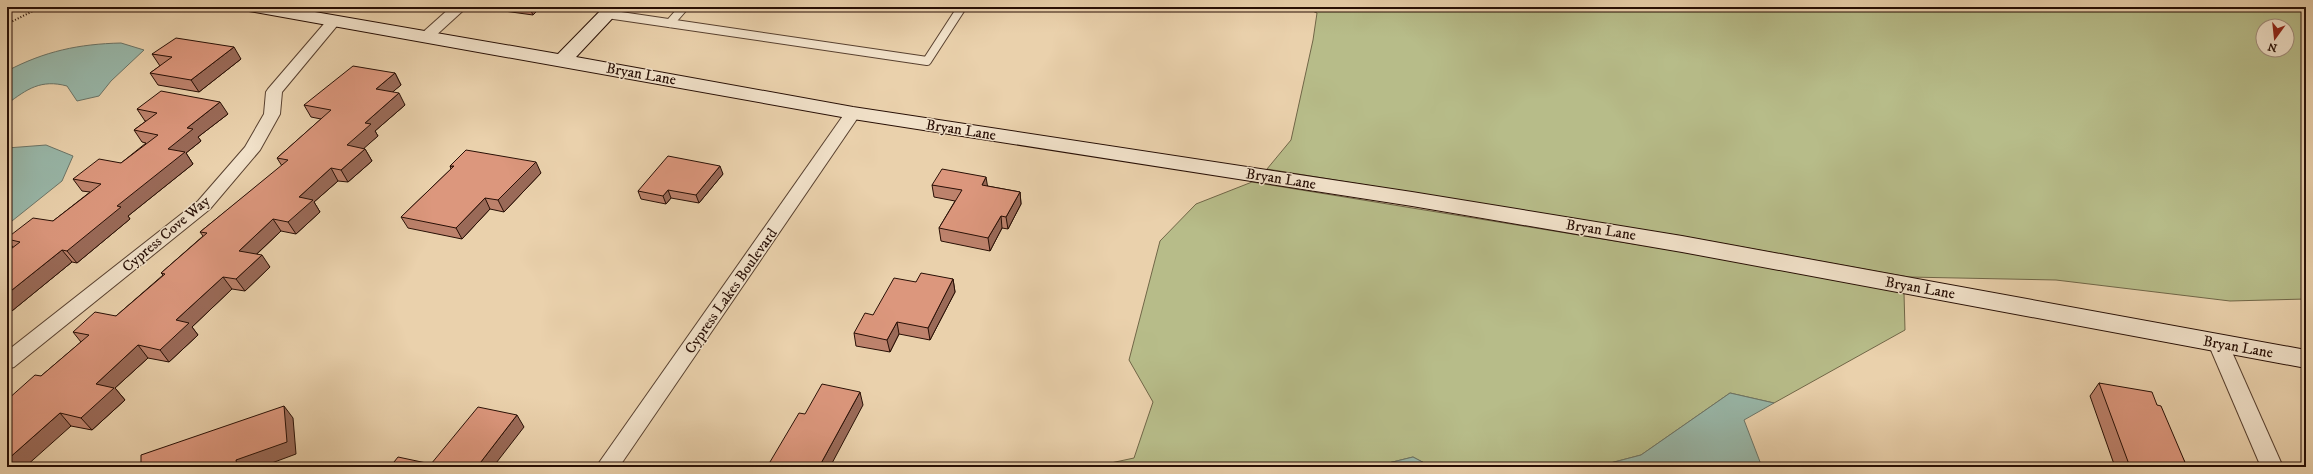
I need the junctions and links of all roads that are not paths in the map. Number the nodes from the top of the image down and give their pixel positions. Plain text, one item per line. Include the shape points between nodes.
1 (255, 7) edge
2 (460, 7) edge
3 (684, 7) edge
4 (962, 7) edge
5 (610, 10) edge
6 (334, 21) junction
7 (670, 23) junction
8 (427, 36) junction
9 (562, 60) junction
10 (853, 113) junction
11 (2218, 343) junction
12 (2306, 359) edge
13 (7, 362) edge
14 (607, 467) edge
15 (2272, 467) edge

1 - 6 street, Bryan Lane
2 - 8 street
3 - 7 lane
4 - 7 lane via 927,61
5 - 7 lane
5 - 9 street
6 - 8 street, Bryan Lane
6 - 13 street, Cypress Cove Way via 281,82 274,92 272,114 252,150 204,206
8 - 9 street, Bryan Lane
9 - 10 street, Bryan Lane
10 - 11 street, Bryan Lane via 1659,240
10 - 14 street, Cypress Lakes Boulevard
11 - 12 street, Bryan Lane
11 - 15 street

